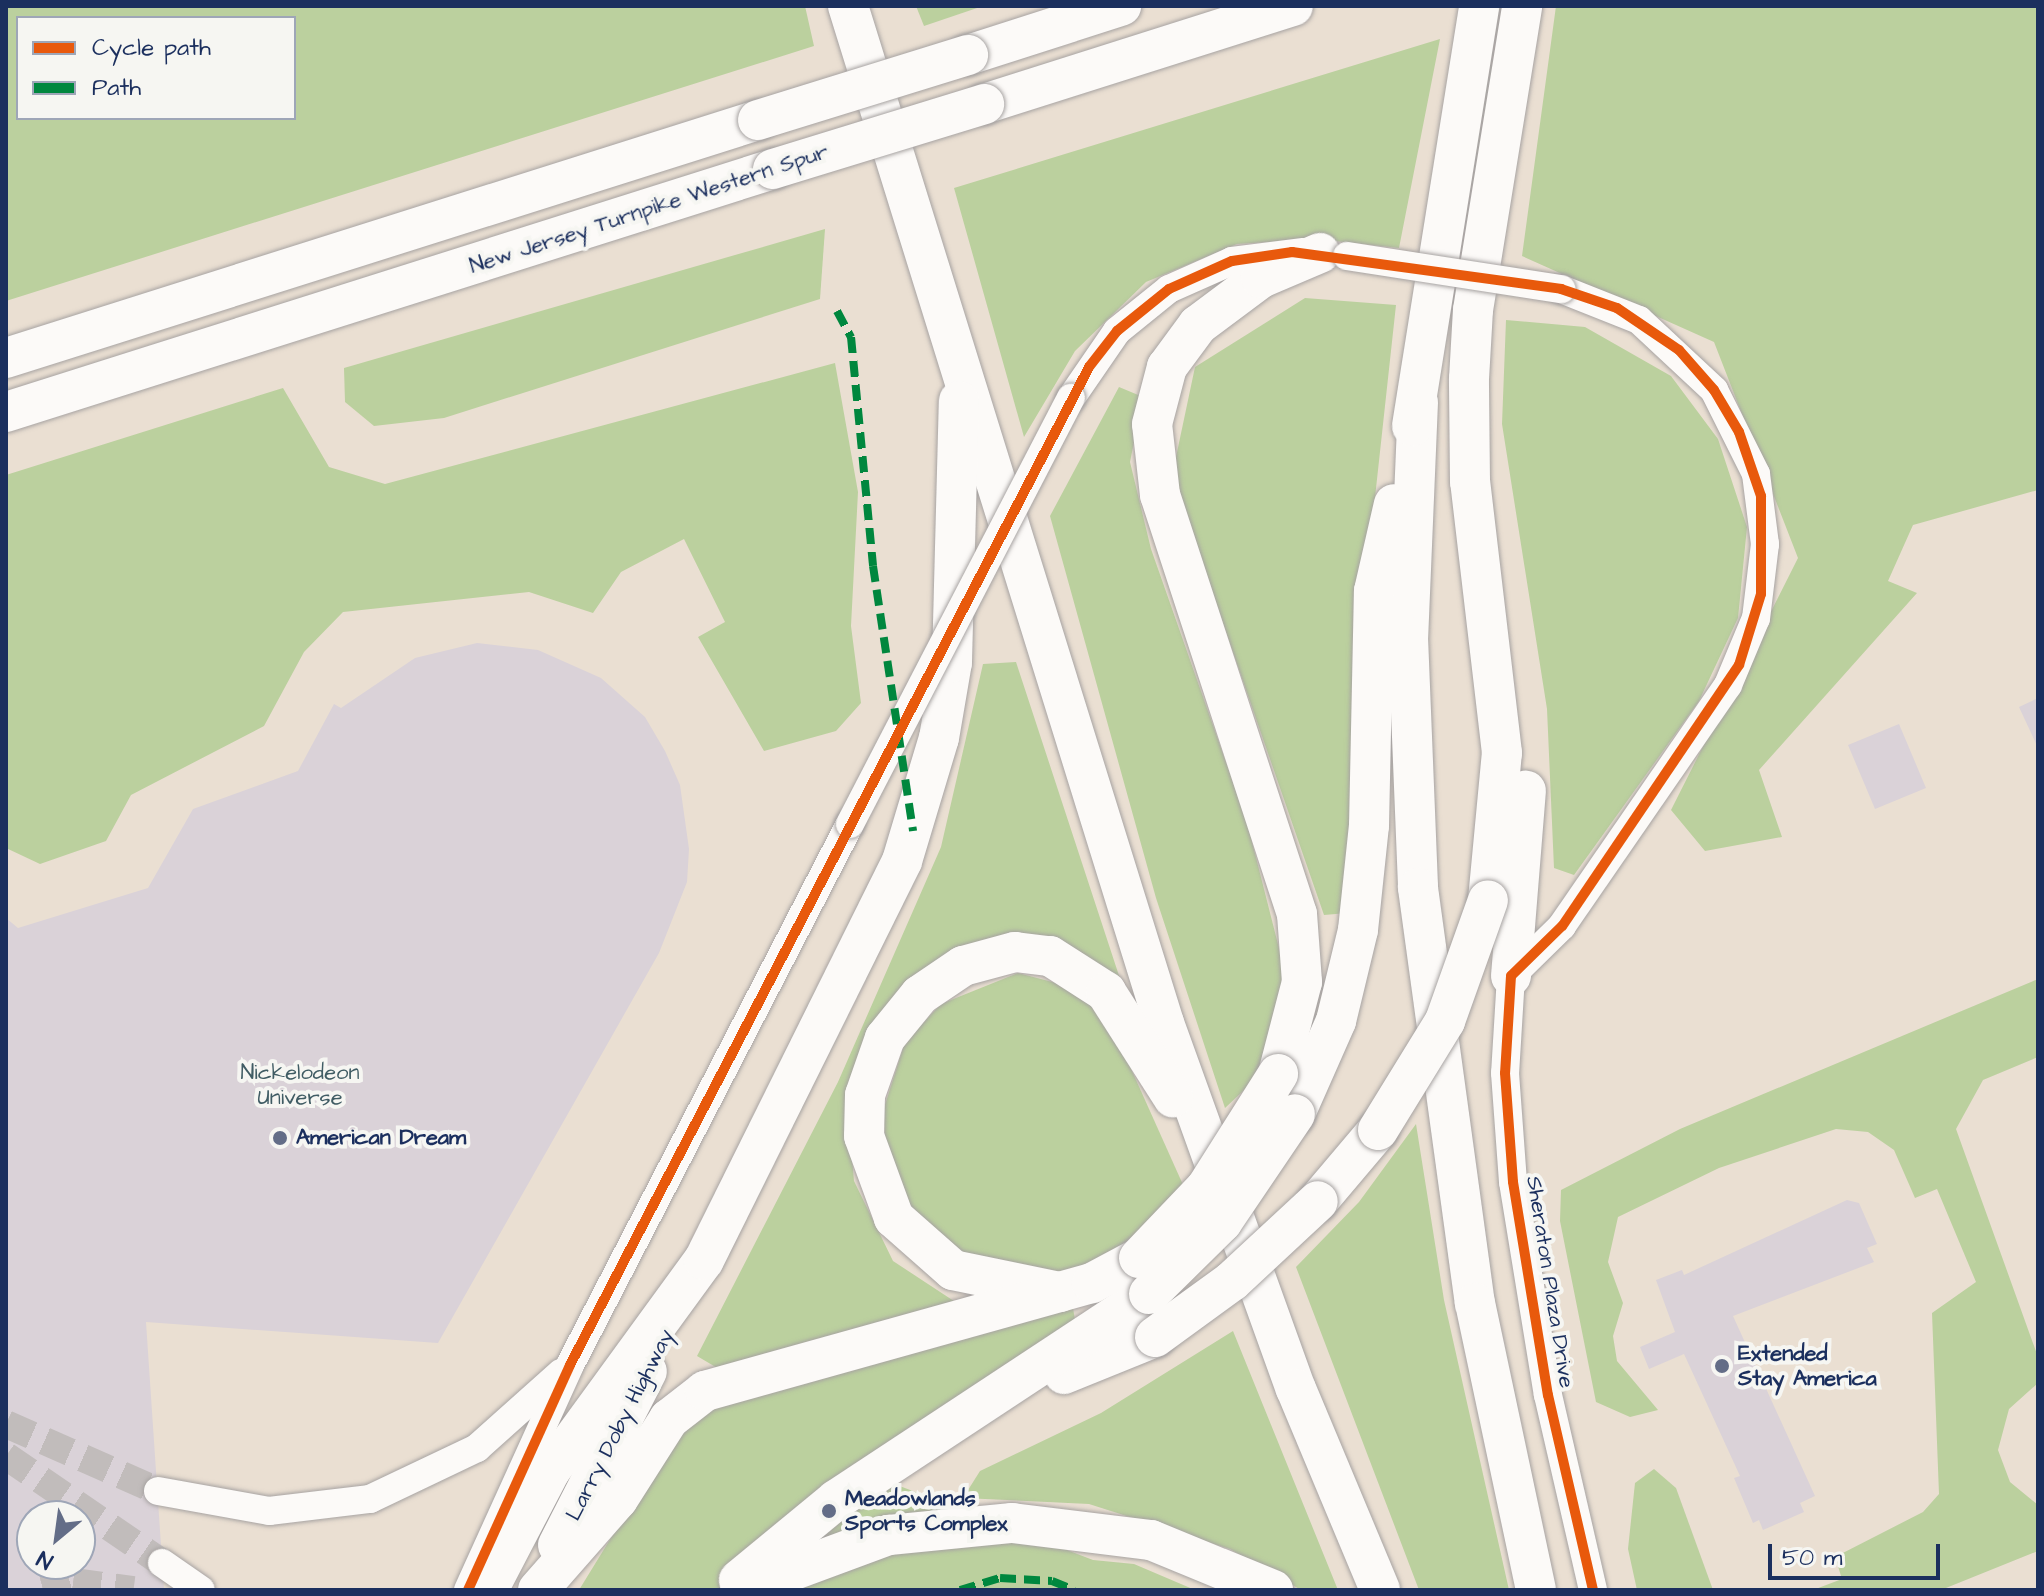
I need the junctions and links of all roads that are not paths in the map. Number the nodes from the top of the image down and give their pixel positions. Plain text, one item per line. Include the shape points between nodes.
1 (848, 6) edge
2 (1121, 6) edge
3 (1293, 6) edge
4 (1479, 6) edge
5 (1522, 6) edge
6 (1492, 214) junction
7 (1334, 254) junction
8 (6, 358) edge
9 (959, 365) junction
10 (1418, 402) junction
11 (6, 412) edge
12 (1511, 976) junction
13 (1208, 1153) junction
14 (704, 1260) junction
15 (1144, 1276) junction
16 (1060, 1292) junction
17 (570, 1365) junction
18 (986, 1405) junction
19 (158, 1491) tunnel mouth
20 (162, 1563) tunnel mouth
21 (201, 1590) edge
22 (468, 1590) edge
23 (488, 1590) edge
24 (537, 1590) edge
25 (726, 1590) edge
26 (740, 1590) edge
27 (1273, 1590) edge
28 (1380, 1590) edge
29 (1536, 1590) edge
30 (1593, 1590) edge

1 - 9 highway
2 - 8 highway, bridge
3 - 11 highway, New Jersey Turnpike Western Spur, bridge
4 - 10 highway
5 - 6 highway
6 - 12 highway via 1485,410 1526,767
6 - 18 highway, bridge via 1473,310 1468,440 1501,730 1500,814 1488,900 1445,1021 1378,1130 1318,1201 1232,1281 1155,1337
7 - 12 street, bridge via 1561,289 1639,320 1714,390 1756,474 1764,569 1756,618 1728,685 1562,926
7 - 15 highway, bridge via 1261,278 1198,325 1167,367 1152,424 1160,495 1297,914 1301,992 1278,1074
7 - 17 street, bridge via 1232,261 1169,289 1117,331 1071,398
9 - 13 highway
9 - 14 highway via 956,622 921,801 873,928
10 - 15 highway, bridge via 1374,591 1370,813 1358,930 1336,1021 1295,1114 1222,1222
10 - 29 highway via 1408,637 1418,888 1473,1290
12 - 30 street, Sheraton Plaza Drive via 1505,1073 1513,1182 1548,1395
13 - 16 highway via 1116,1006 1080,970 1050,956 999,954 956,970 920,995 885,1038 865,1095 868,1160 883,1199 906,1234 953,1270
13 - 28 highway
14 - 23 highway via 550,1471
14 - 24 highway, Larry Doby Highway
15 - 16 highway
15 - 18 highway
16 - 24 highway via 705,1391 669,1419 618,1499
17 - 19 street via 477,1448 394,1492 269,1511
17 - 22 street
18 - 25 highway via 836,1500
20 - 21 street
26 - 27 highway via 889,1535 1012,1523 1151,1540

